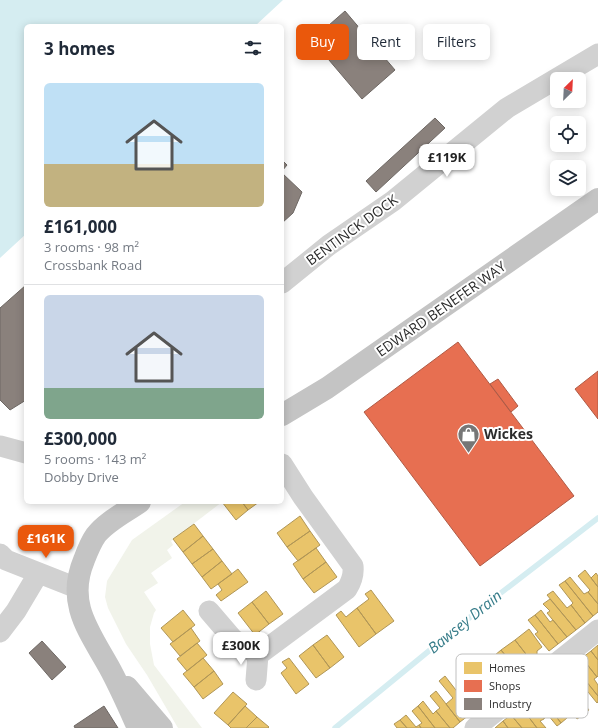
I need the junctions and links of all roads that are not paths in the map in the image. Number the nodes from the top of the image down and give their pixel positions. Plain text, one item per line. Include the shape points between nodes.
1 (598, 54) edge
2 (598, 199) edge
3 (284, 281) edge
4 (284, 414) edge
5 (0, 446) edge
6 (24, 452) edge
7 (284, 467) edge
8 (137, 504) edge
9 (0, 554) edge
10 (38, 574) junction
11 (77, 588) junction
12 (209, 612) dead end
13 (598, 630) edge
14 (0, 632) edge
15 (568, 654) edge
16 (258, 655) junction
17 (110, 668) junction
18 (256, 680) dead end
19 (488, 718) edge
20 (138, 728) edge
21 (162, 728) edge
22 (475, 728) edge

1 - 3 street, BENTINCK DOCK via 507,108 393,200 329,245
2 - 4 main road, EDWARD BENEFER WAY via 327,388
5 - 6 street
7 - 16 street via 353,566 354,575 347,589
8 - 11 main road via 96,535 79,572
9 - 10 street via 6,560
10 - 11 street
10 - 14 street
11 - 17 main road via 80,611 88,632
12 - 16 street via 233,639
13 - 15 street
16 - 18 street
17 - 20 main road
17 - 21 main road
19 - 22 street

